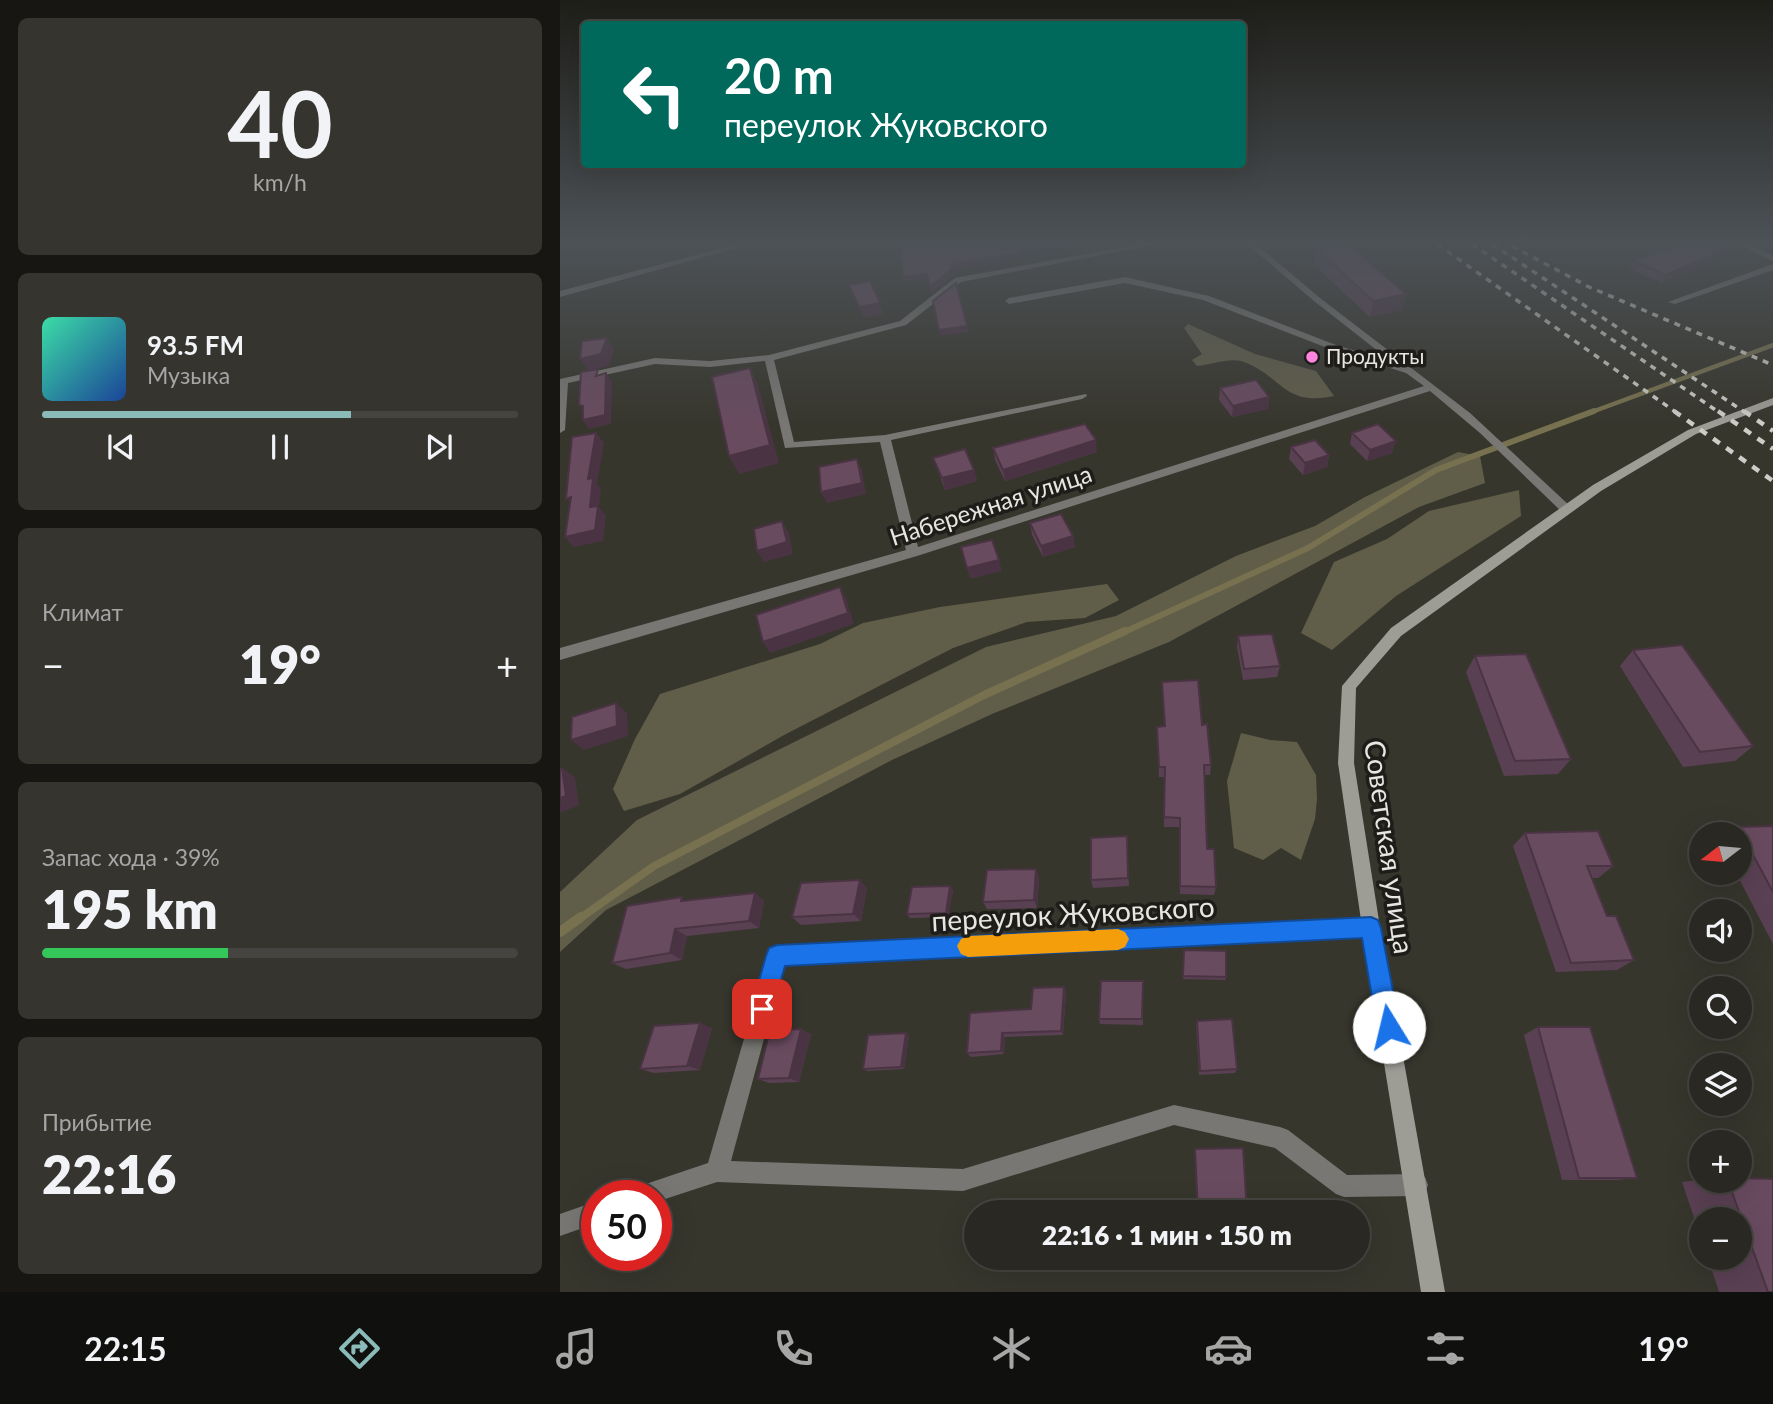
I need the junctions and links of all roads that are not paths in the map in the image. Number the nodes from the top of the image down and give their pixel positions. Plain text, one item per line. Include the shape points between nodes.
1 (926, 304) edge
2 (1222, 304) edge
3 (1322, 304) edge
4 (769, 358) junction
5 (1407, 370) junction
6 (1432, 387) junction
7 (1082, 396) dead end
8 (1773, 401) edge
9 (560, 430) edge
10 (885, 439) junction
11 (1566, 509) junction
12 (913, 553) junction
13 (560, 654) edge
14 (1371, 928) junction
15 (717, 1171) junction
16 (1417, 1185) junction
17 (672, 1186) edge
18 (581, 1217) edge
19 (560, 1224) edge
20 (1433, 1292) edge

1 - 4 street via 903,323
2 - 5 street
3 - 5 street
4 - 9 street via 710,364 655,361 563,381
4 - 10 street via 789,446
5 - 6 street
6 - 11 street
6 - 12 street, Набережная улица
7 - 10 street
8 - 11 main road, Советская улица via 1692,432
10 - 12 street
11 - 14 main road, Советская улица via 1396,632 1349,686 1346,763
12 - 13 street, Набережная улица
14 - 15 street, переулок Жуковского via 777,956
14 - 16 main road, Советская улица
15 - 16 street via 963,1180 1174,1115 1280,1138 1344,1186
15 - 17 street
16 - 20 main road, Советская улица
18 - 19 street

